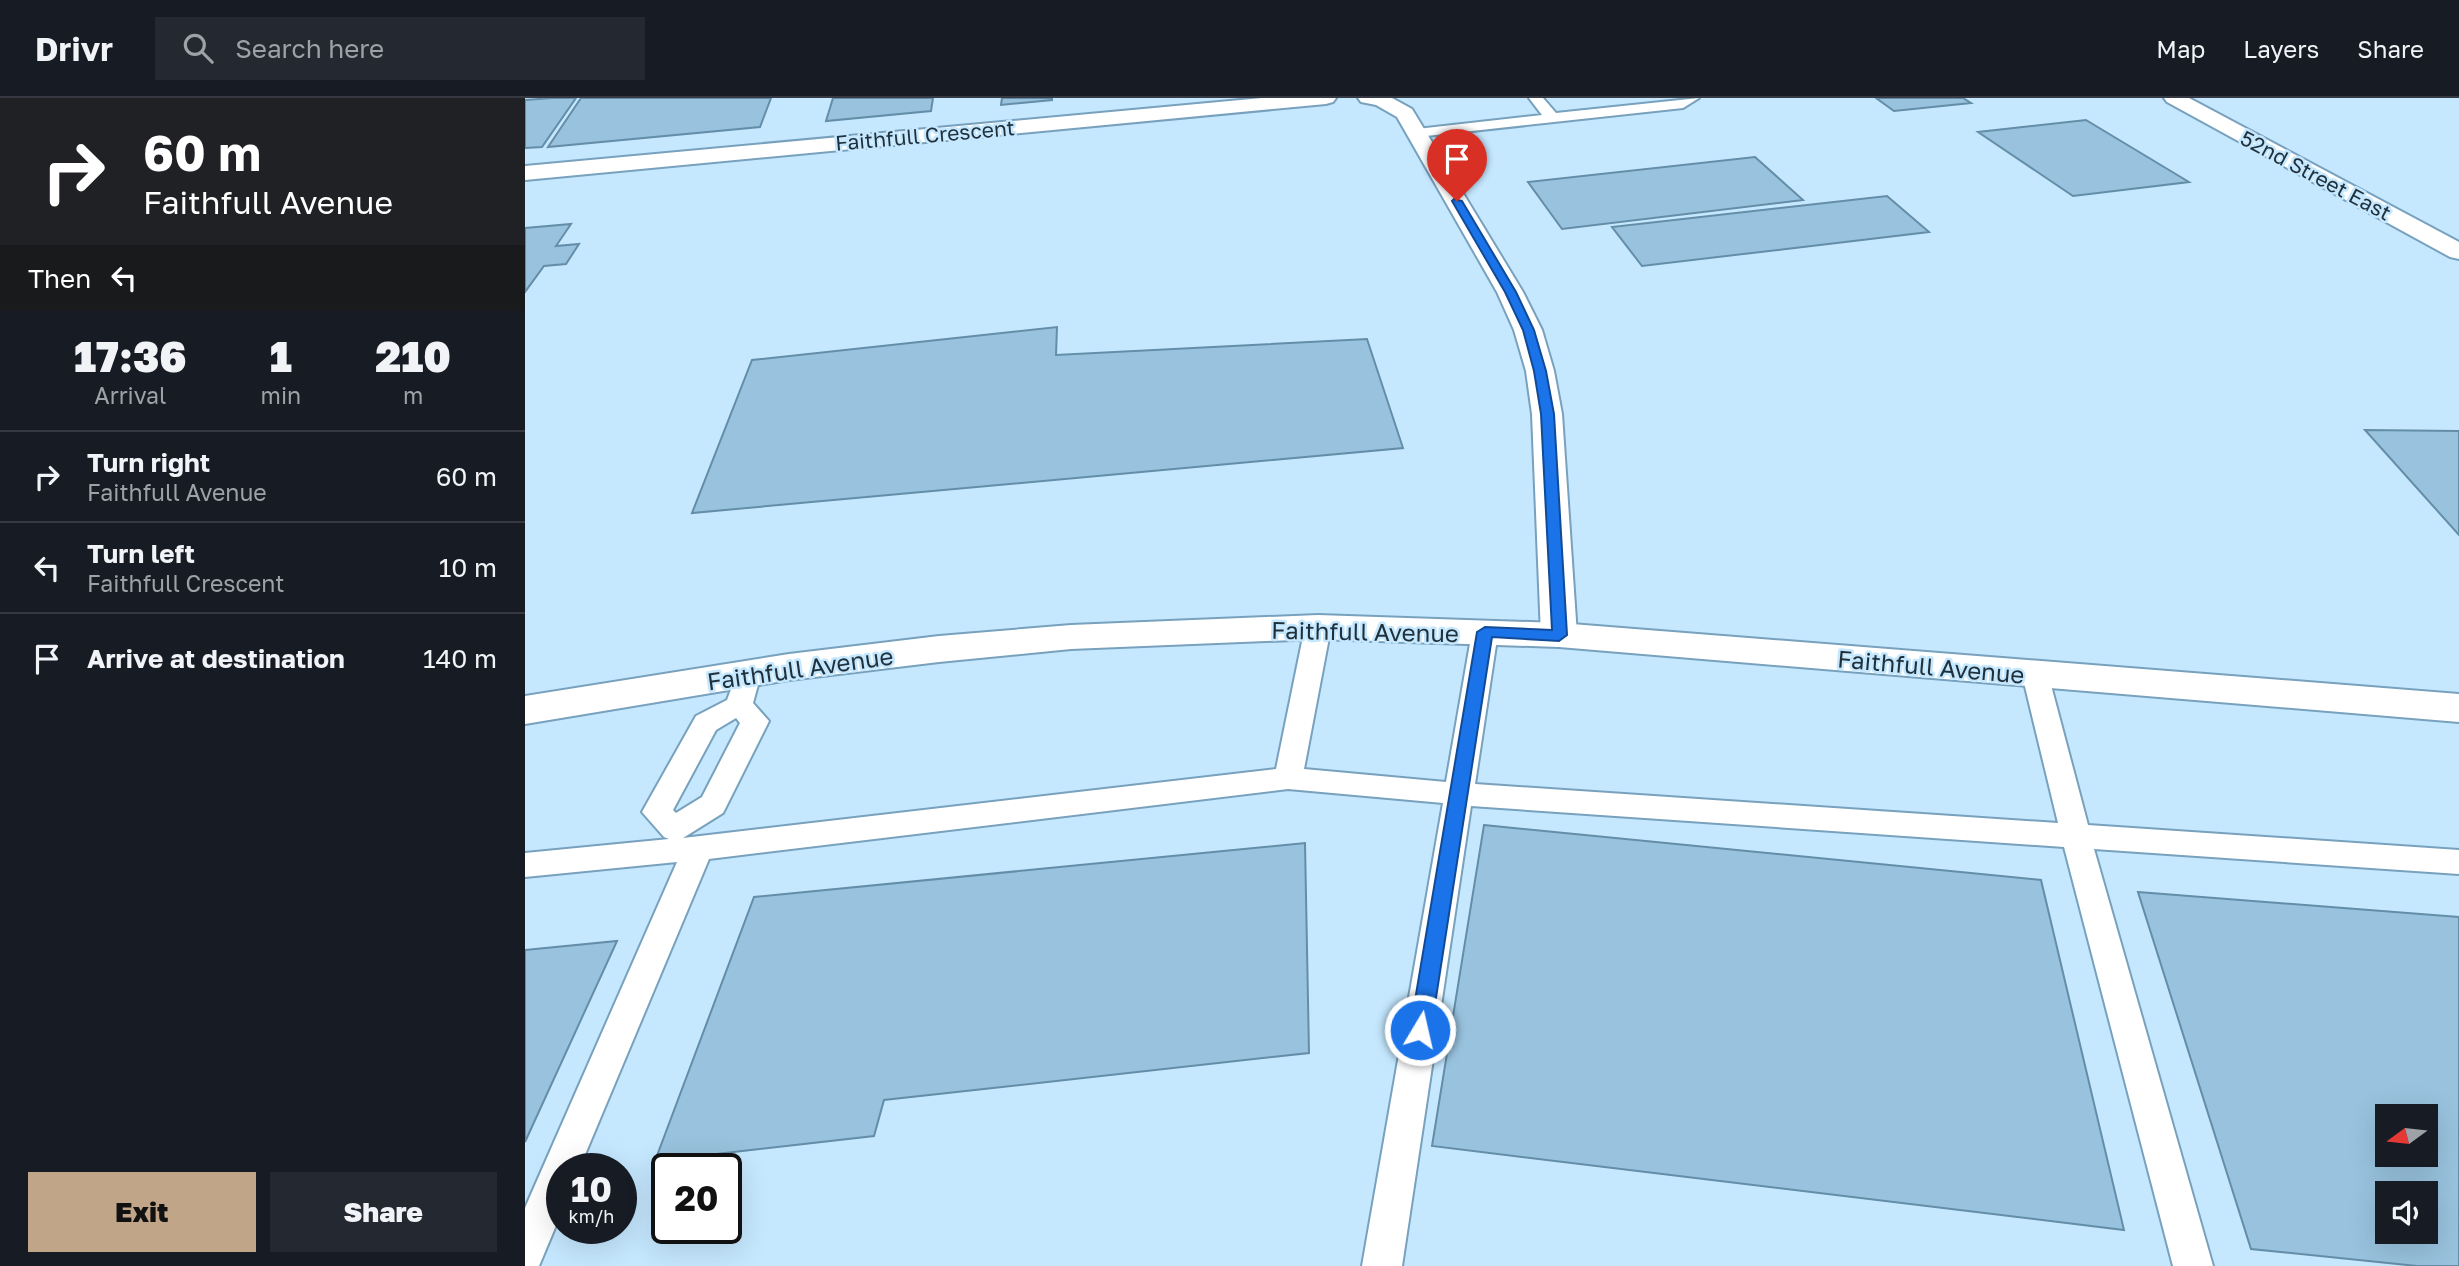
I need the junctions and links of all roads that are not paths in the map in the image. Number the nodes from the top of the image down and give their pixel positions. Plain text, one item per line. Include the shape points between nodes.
1 (1326, 98) edge
2 (1536, 98) edge
3 (1692, 98) edge
4 (2174, 98) edge
5 (1379, 99) edge
6 (1642, 103) edge
7 (1552, 118) junction
8 (1417, 133) junction
9 (525, 173) edge
10 (2459, 252) edge
11 (1318, 627) junction
12 (1485, 632) junction
13 (1559, 635) junction
14 (2035, 674) junction
15 (743, 689) junction
16 (2459, 708) edge
17 (525, 710) edge
18 (1288, 778) junction
19 (1459, 794) junction
20 (2076, 836) junction
21 (677, 843) junction
22 (2459, 862) edge
23 (525, 865) edge
24 (525, 1253) edge
25 (1382, 1266) edge
26 (2193, 1266) edge

1 - 9 street, Faithfull Crescent
2 - 7 lane
3 - 6 lane via 1683,104
4 - 10 street, 52nd Street East
5 - 8 street via 1405,113
6 - 7 lane
7 - 8 lane
8 - 13 street via 1510,292 1531,341 1547,414
11 - 12 street, Faithfull Avenue
11 - 15 street, Faithfull Avenue via 1071,637 939,649
11 - 18 lane
12 - 13 street, Faithfull Avenue
12 - 19 lane
13 - 14 street, Faithfull Avenue
14 - 16 street, Faithfull Avenue
14 - 20 lane
15 - 17 street, Faithfull Avenue
15 - 21 lane via 755,721 713,805
15 - 21 lane via 706,723 657,812
18 - 19 lane
18 - 21 lane
19 - 20 lane
19 - 25 lane
20 - 22 lane
20 - 26 lane
21 - 23 lane
21 - 24 lane

